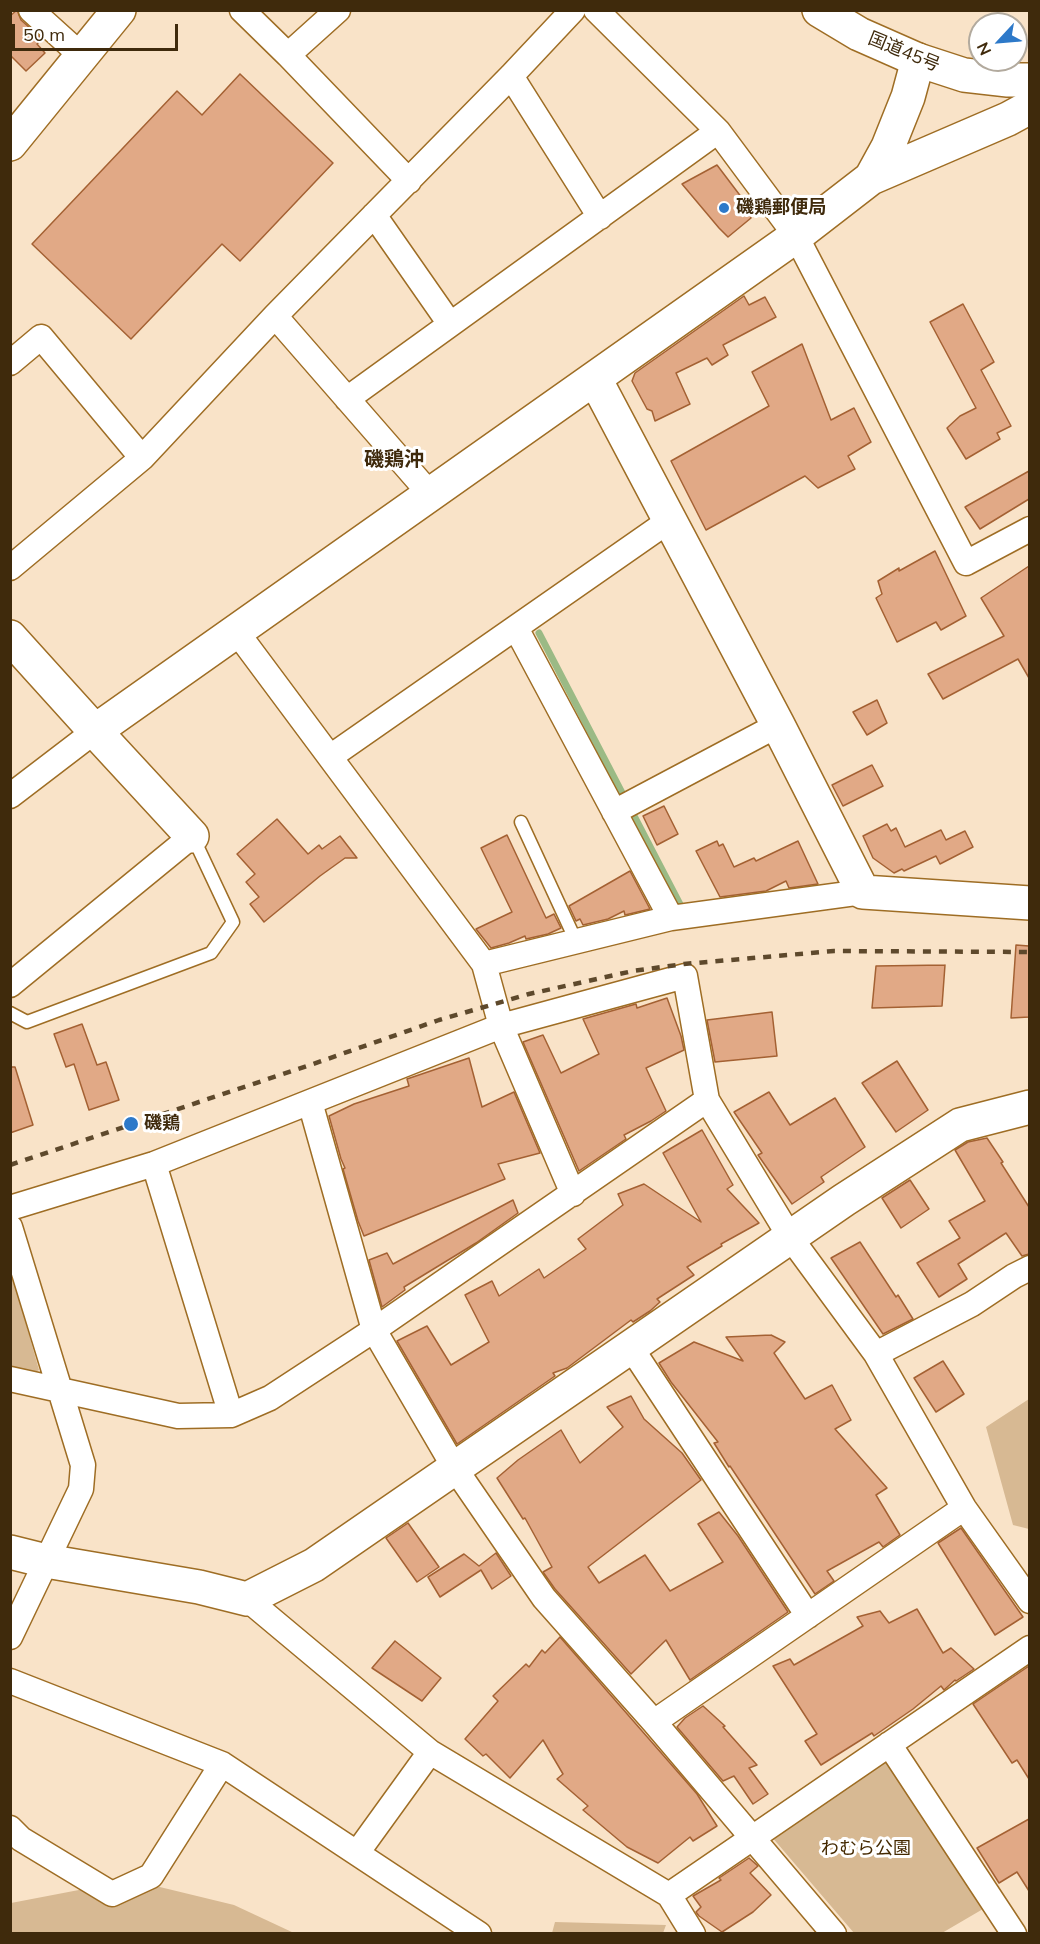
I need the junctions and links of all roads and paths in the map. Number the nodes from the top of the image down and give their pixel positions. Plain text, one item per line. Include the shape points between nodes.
1 (31, 10) edge
2 (118, 10) edge
3 (242, 10) edge
4 (338, 10) edge
5 (573, 10) edge
6 (596, 10) edge
7 (819, 10) edge
8 (288, 55) junction
9 (82, 57) junction
10 (918, 60) junction
11 (511, 76) junction
12 (1029, 80) edge
13 (1029, 107) edge
14 (718, 131) junction
15 (10, 144) edge
16 (871, 178) junction
17 (409, 181) junction
18 (374, 216) junction
19 (600, 217) junction
20 (796, 236) junction
21 (275, 316) junction
22 (450, 324) junction
23 (10, 363) edge
24 (595, 379) junction
25 (347, 399) junction
26 (142, 458) junction
27 (431, 495) junction
28 (670, 520) junction
29 (1029, 529) edge
30 (10, 568) edge
31 (516, 628) junction
32 (236, 631) junction
33 (10, 637) edge
34 (778, 725) junction
35 (95, 732) junction
36 (330, 757) junction
37 (10, 796) edge
38 (614, 812) junction
39 (521, 822) dead end
40 (192, 836) junction
41 (863, 892) junction
42 (1029, 903) edge
43 (671, 918) junction
44 (576, 941) junction
45 (484, 964) junction
46 (10, 985) edge
47 (10, 1012) edge
48 (501, 1026) junction
49 (707, 1100) junction
50 (310, 1102) junction
51 (1029, 1107) edge
52 (154, 1164) junction
53 (573, 1194) junction
54 (10, 1208) edge
55 (10, 1227) edge
56 (790, 1237) junction
57 (1029, 1268) edge
58 (374, 1330) junction
59 (630, 1346) junction
60 (876, 1354) junction
61 (10, 1379) edge
62 (61, 1389) junction
63 (231, 1415) junction
64 (454, 1467) junction
65 (964, 1508) junction
66 (10, 1552) edge
67 (46, 1561) junction
68 (247, 1599) junction
69 (1029, 1601) edge
70 (808, 1616) junction
71 (10, 1637) edge
72 (1029, 1648) edge
73 (10, 1681) edge
74 (654, 1722) junction
75 (889, 1744) junction
76 (430, 1752) junction
77 (222, 1764) junction
78 (10, 1828) edge
79 (753, 1838) junction
80 (357, 1852) junction
81 (669, 1895) junction
82 (479, 1934) edge
83 (693, 1934) edge
84 (834, 1934) edge
85 (1014, 1934) edge

1 - 9 street
2 - 9 main road
3 - 8 street
4 - 8 street
5 - 11 street
6 - 14 street
7 - 10 main road, 国道45号 via 859,34
8 - 17 street
9 - 15 main road
10 - 12 main road, 国道45号 via 964,75
10 - 16 main road via 908,97
11 - 17 street
11 - 19 street
13 - 16 main road
14 - 19 street
14 - 20 street
16 - 20 main road
17 - 18 street
18 - 21 street
18 - 22 street
19 - 22 street
20 - 24 main road
20 - 29 street via 966,563
21 - 25 street
21 - 26 street
22 - 25 street
23 - 26 street via 40,337
24 - 27 main road
24 - 28 main road
25 - 27 street
26 - 30 street
27 - 32 main road
28 - 31 street
28 - 34 main road
31 - 36 street
31 - 38 street
32 - 35 main road
32 - 36 street
33 - 35 main road
34 - 38 street
34 - 41 main road
35 - 37 street
35 - 40 main road
36 - 45 street
38 - 43 street
39 - 44 lane
40 - 46 street
40 - 47 lane via 232,922 211,953 27,1022
41 - 42 main road
41 - 43 street
43 - 44 street
44 - 45 street
45 - 48 street
48 - 49 street via 685,976
48 - 50 street
48 - 53 street
49 - 53 street
49 - 56 street
50 - 52 street
50 - 58 street
51 - 56 main road via 960,1125
52 - 54 street
52 - 63 street
53 - 58 street
55 - 62 street
56 - 59 main road
56 - 60 street
57 - 60 street via 972,1304
58 - 63 street via 270,1398
58 - 64 street
59 - 64 main road
59 - 70 street
60 - 65 street
61 - 62 street
62 - 63 street via 178,1416
62 - 67 street via 83,1465 81,1489
64 - 68 main road via 314,1565
64 - 74 street via 544,1598
65 - 69 street
65 - 70 street
66 - 67 main road
67 - 68 main road via 200,1587
67 - 71 street
68 - 76 street
70 - 74 street
72 - 75 street
73 - 77 street
74 - 79 street
75 - 79 street
75 - 85 street
76 - 80 street
76 - 81 street
77 - 78 street via 151,1876 112,1894 21,1839
77 - 80 street
79 - 81 street
79 - 84 street
80 - 82 street
81 - 83 street

